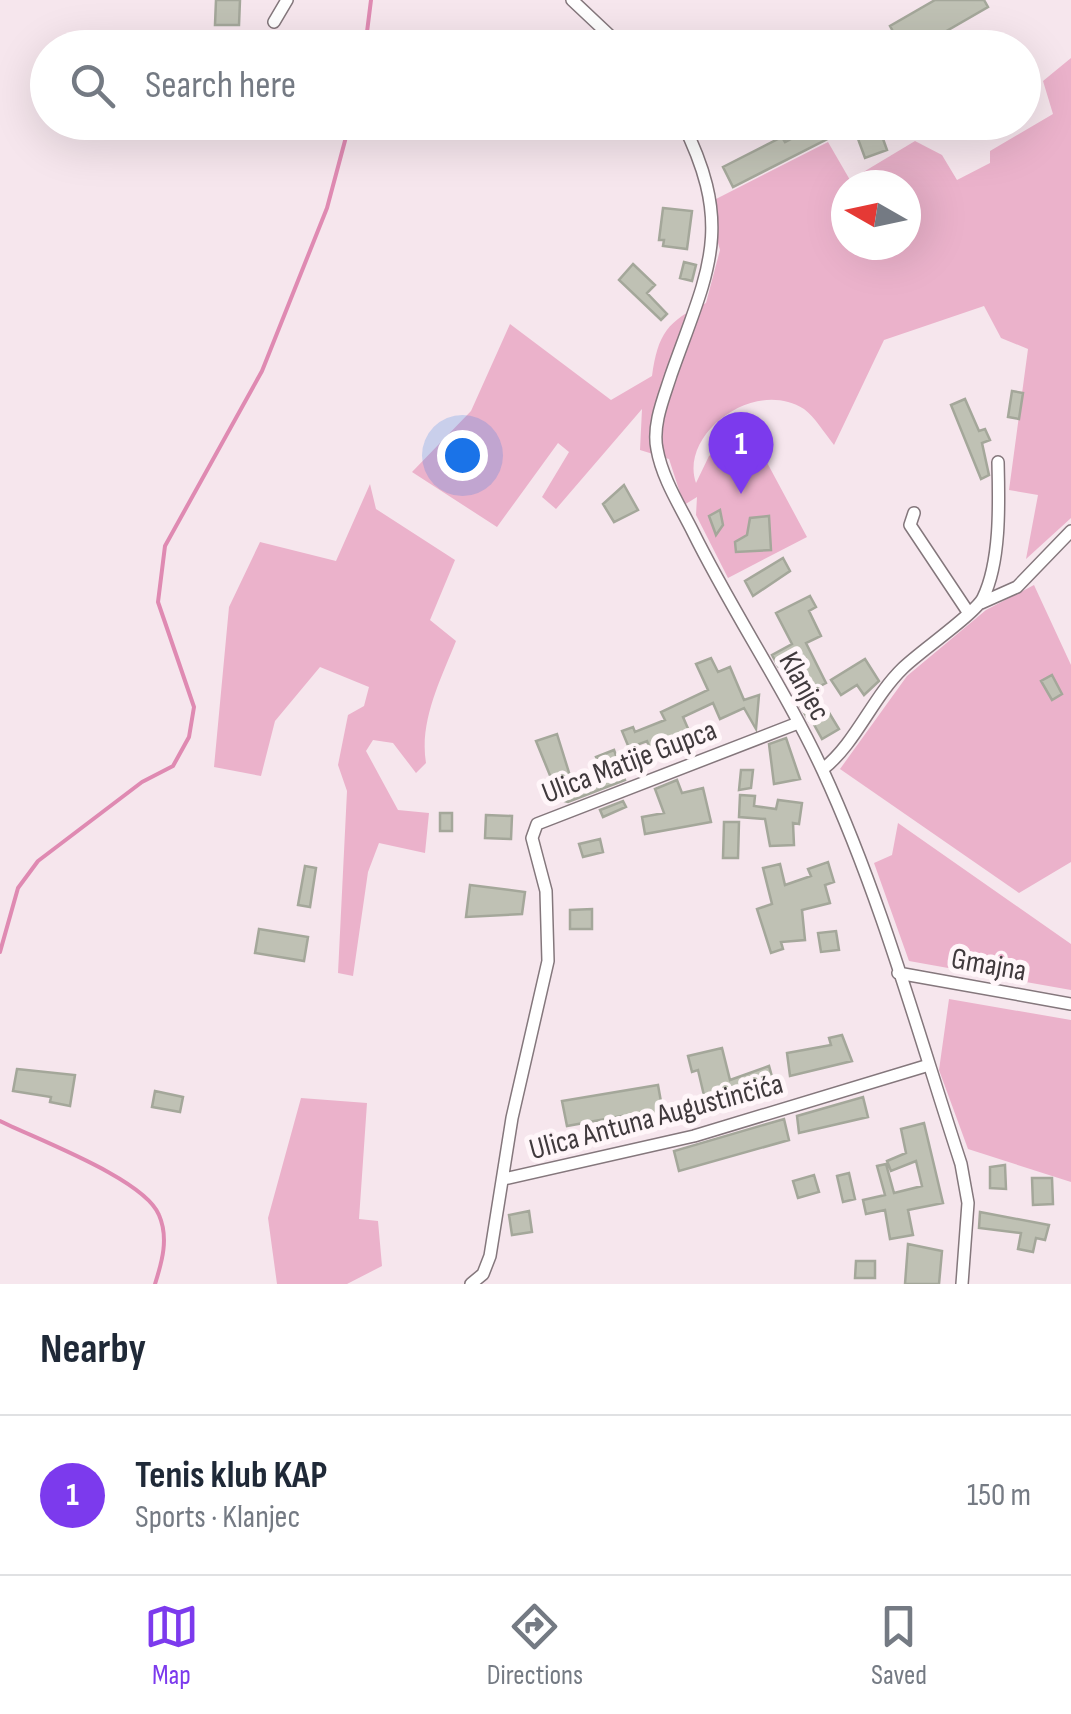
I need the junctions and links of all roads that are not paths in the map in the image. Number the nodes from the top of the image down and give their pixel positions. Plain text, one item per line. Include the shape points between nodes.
1 (287, 0) edge
2 (572, 0) edge
3 (274, 22) dead end
4 (604, 30) edge
5 (689, 140) edge
6 (998, 462) dead end
7 (914, 514) dead end
8 (1071, 531) edge
9 (981, 603) junction
10 (968, 612) junction
11 (798, 723) junction
12 (822, 769) junction
13 (898, 973) junction
14 (1071, 1004) edge
15 (929, 1065) junction
16 (504, 1179) junction
17 (472, 1284) edge
18 (962, 1284) edge

1 - 3 street
2 - 4 street
5 - 11 street, Klanjec via 710,198 711,264 660,408 656,446 728,603
6 - 9 street via 990,580
7 - 10 street via 910,525
8 - 9 street via 1017,587
9 - 10 street
10 - 12 street via 902,668 838,757
11 - 12 street, Klanjec
11 - 16 street, Ulica Matije Gupca via 537,824 532,838 546,892 548,962
12 - 13 street, Klanjec via 866,872
13 - 14 street, Gmajna
13 - 15 street, Klanjec
15 - 16 street, Ulica Antuna Augustinčića via 694,1136
15 - 18 street, Klanjec via 968,1203
16 - 17 street, Ulica Antuna Augustinčića via 490,1256

